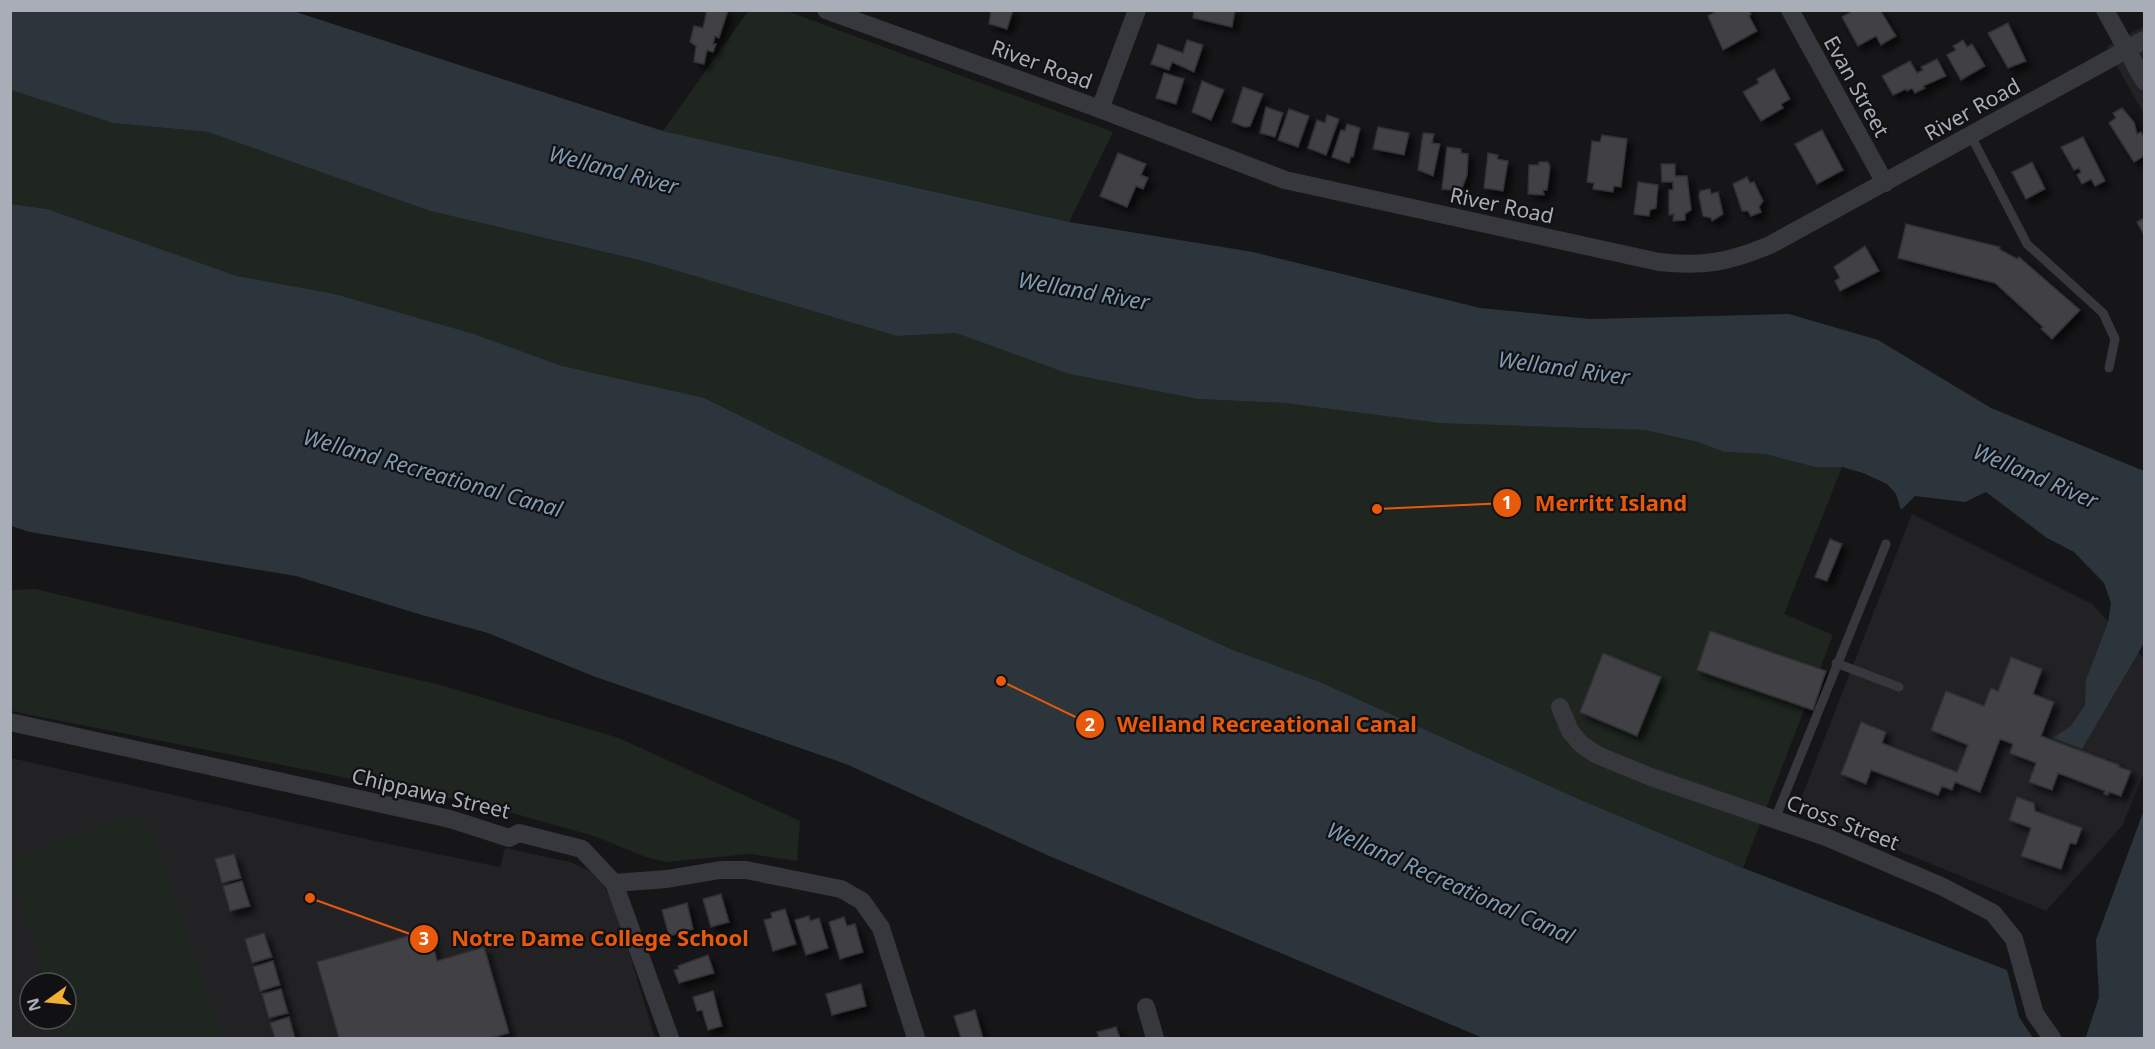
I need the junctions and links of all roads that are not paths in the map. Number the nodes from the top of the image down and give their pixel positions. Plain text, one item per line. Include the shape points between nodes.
1 (826, 10) edge
2 (1137, 10) edge
3 (1790, 10) edge
4 (2105, 10) edge
5 (2145, 40) edge
6 (2127, 50) junction
7 (2145, 81) edge
8 (1100, 109) junction
9 (1971, 136) junction
10 (1885, 183) junction
11 (2109, 368) dead end
12 (1886, 544) dead end
13 (1836, 663) junction
14 (1899, 687) dead end
15 (1560, 706) dead end
16 (10, 722) edge
17 (1775, 819) junction
18 (614, 883) junction
19 (1146, 1007) dead end
20 (670, 1038) edge
21 (916, 1038) edge
22 (1155, 1038) edge
23 (2052, 1038) edge

1 - 8 street, River Road
2 - 8 street
3 - 10 street, Evan Street
4 - 6 street
5 - 6 street, River Road
6 - 7 street
6 - 9 street, River Road
8 - 10 street, River Road via 1317,189 1686,265 1738,258
9 - 10 street, River Road
9 - 11 lane via 2027,244 2103,313 2115,339
12 - 13 lane
13 - 14 lane
13 - 17 lane
15 - 17 street, Cross Street via 1570,731 1597,755
16 - 18 street, Chippawa Street via 450,819 509,838 519,833 537,837 582,849
17 - 23 street, Cross Street via 1920,877 1993,913 2014,939 2035,1014
18 - 20 street
18 - 21 street via 746,870 841,889 862,901 881,928
19 - 22 street

